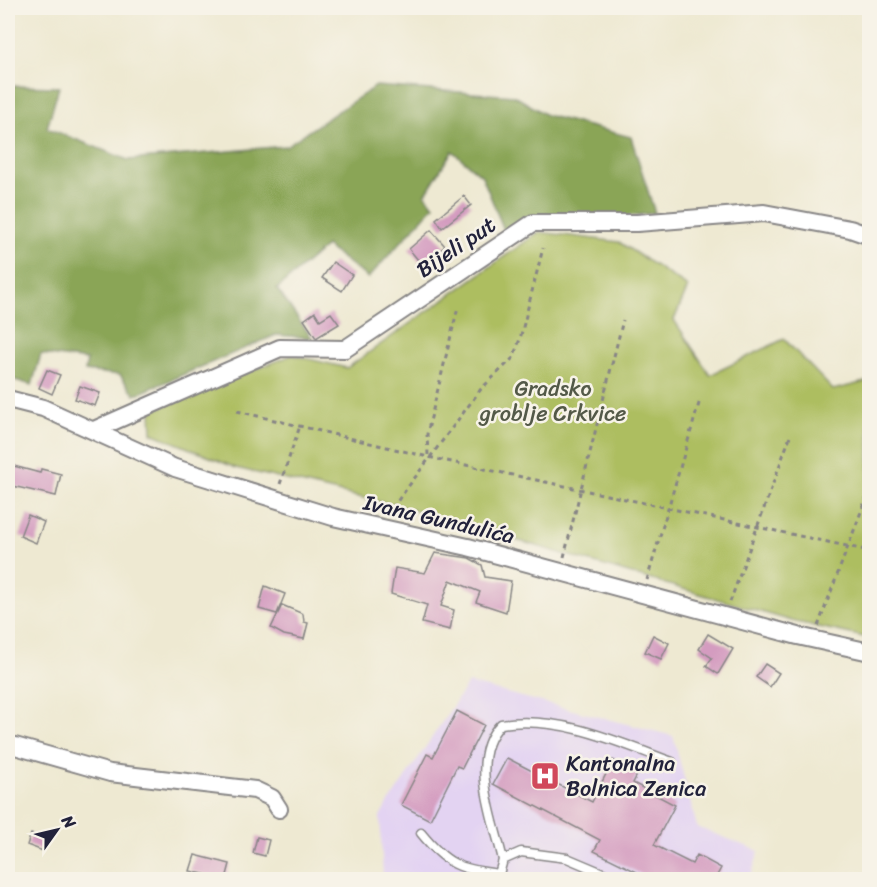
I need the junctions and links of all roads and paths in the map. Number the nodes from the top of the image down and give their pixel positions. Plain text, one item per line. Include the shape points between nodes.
1 (870, 236) edge
2 (543, 248) dead end
3 (458, 307) dead end
4 (622, 320) dead end
5 (8, 399) edge
6 (700, 400) dead end
7 (237, 411) dead end
8 (300, 426) junction
9 (94, 430) junction
10 (791, 434) dead end
11 (428, 457) junction
12 (870, 488) edge
13 (581, 489) junction
14 (275, 499) junction
15 (668, 508) junction
16 (378, 527) junction
17 (757, 527) junction
18 (848, 546) junction
19 (870, 551) edge
20 (560, 572) junction
21 (644, 593) junction
22 (725, 615) junction
23 (813, 639) junction
24 (870, 652) edge
25 (8, 744) edge
26 (672, 762) dead end
27 (279, 808) dead end
28 (421, 833) dead end
29 (503, 860) junction
30 (500, 877) edge
31 (619, 879) edge

1 - 9 street, Bijeli put via 764,213 637,223 533,223 345,349 280,348
2 - 11 path via 513,358 481,389
3 - 11 path via 427,434
4 - 13 path
5 - 9 street, Ivana Gundulića via 43,408
6 - 15 path
7 - 8 path
8 - 11 path
8 - 14 path
9 - 14 street, Ivana Gundulića via 175,468
10 - 17 path
11 - 13 path
11 - 16 path
12 - 18 path
13 - 15 path
13 - 20 path
14 - 16 street, Ivana Gundulića
15 - 17 path
15 - 21 path
16 - 20 street, Ivana Gundulića
17 - 18 path
17 - 22 path
18 - 19 path
18 - 23 path
20 - 21 street, Ivana Gundulića
21 - 22 street, Ivana Gundulića
22 - 23 street, Ivana Gundulića
23 - 24 street, Ivana Gundulića
25 - 27 street via 110,773 255,790 272,798
26 - 29 lane via 610,739 547,722 501,724 490,735 484,750 486,787
28 - 30 lane via 446,859 464,870
29 - 30 lane
29 - 31 lane via 521,852 567,858

